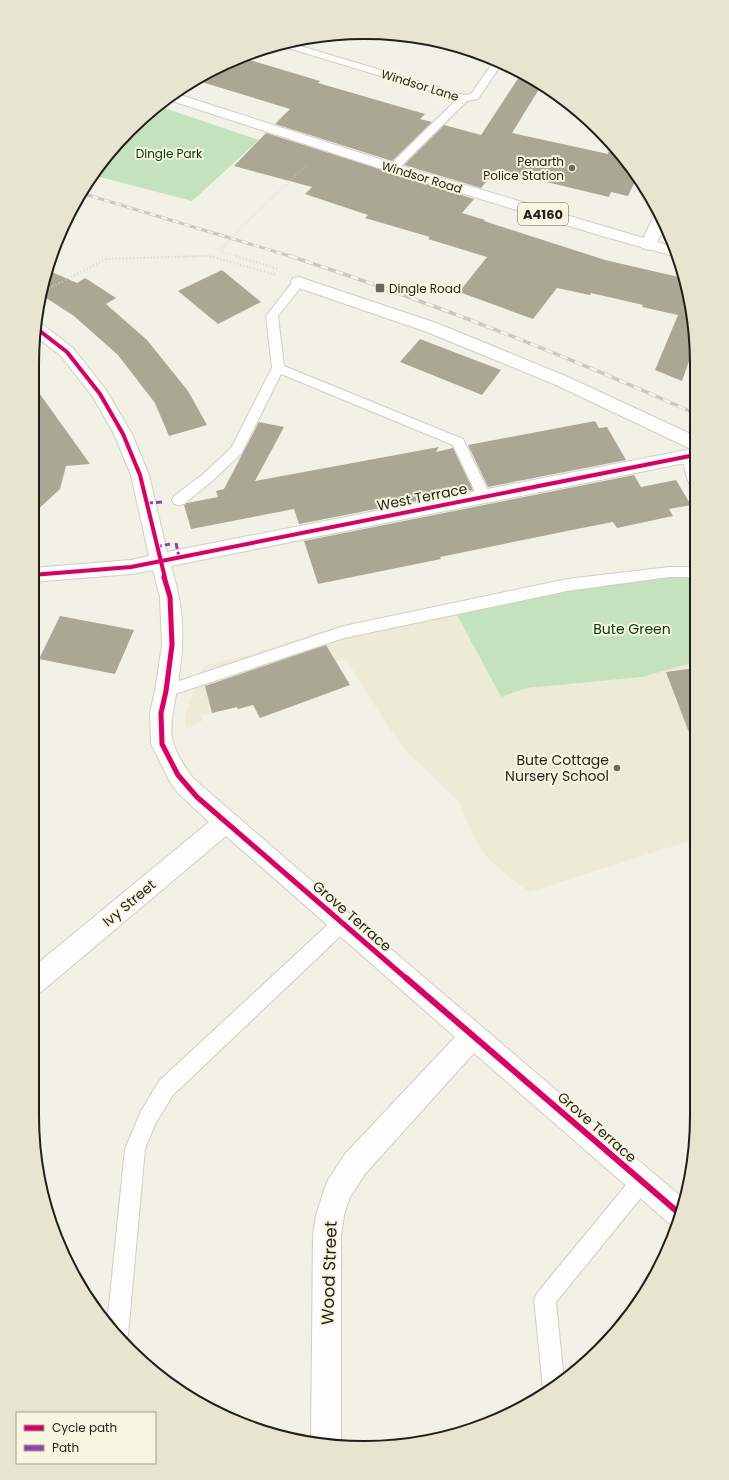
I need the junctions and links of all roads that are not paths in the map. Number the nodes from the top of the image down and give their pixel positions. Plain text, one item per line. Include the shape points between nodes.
1 (292, 47) edge
2 (495, 66) dead end
3 (177, 98) edge
4 (464, 98) junction
5 (393, 168) junction
6 (658, 225) edge
7 (648, 245) junction
8 (669, 250) edge
9 (299, 282) joint
10 (41, 332) edge
11 (278, 368) junction
12 (690, 451) edge
13 (690, 452) edge
14 (484, 497) junction
15 (179, 500) dead end
16 (160, 561) junction
17 (690, 572) edge
18 (39, 574) edge
19 (166, 691) junction
20 (226, 822) junction
21 (342, 923) junction
22 (39, 978) edge
23 (473, 1036) junction
24 (642, 1181) junction
25 (676, 1210) edge
26 (118, 1327) edge
27 (553, 1381) edge
28 (326, 1438) edge

1 - 4 lane, Windsor Lane
2 - 4 lane via 474,97
3 - 5 street, Windsor Road / A4160
4 - 5 lane, Windsor Lane
5 - 7 street, Windsor Road / A4160
6 - 7 street
7 - 8 street, Windsor Road / A4160
9 - 11 lane via 272,316
9 - 12 street via 433,328 562,381
10 - 16 street, Grove Terrace via 67,352 100,394 123,434 140,475
11 - 14 lane via 458,442
11 - 15 lane via 236,451 208,478
13 - 14 street, West Terrace
14 - 16 street, West Terrace
16 - 18 street, West Terrace via 131,567
16 - 19 street, Grove Terrace via 170,597 172,626
17 - 19 lane via 630,576 567,586 344,632
19 - 20 street, Grove Terrace via 160,729 162,744 170,762 186,786
20 - 21 street, Grove Terrace
20 - 22 street, Ivy Street
21 - 23 street, Grove Terrace
21 - 26 lane via 166,1088 153,1106 134,1149
23 - 24 street, Grove Terrace
23 - 28 street, Wood Street via 355,1164 338,1190 327,1236
24 - 25 street, Grove Terrace
24 - 27 lane via 545,1299

